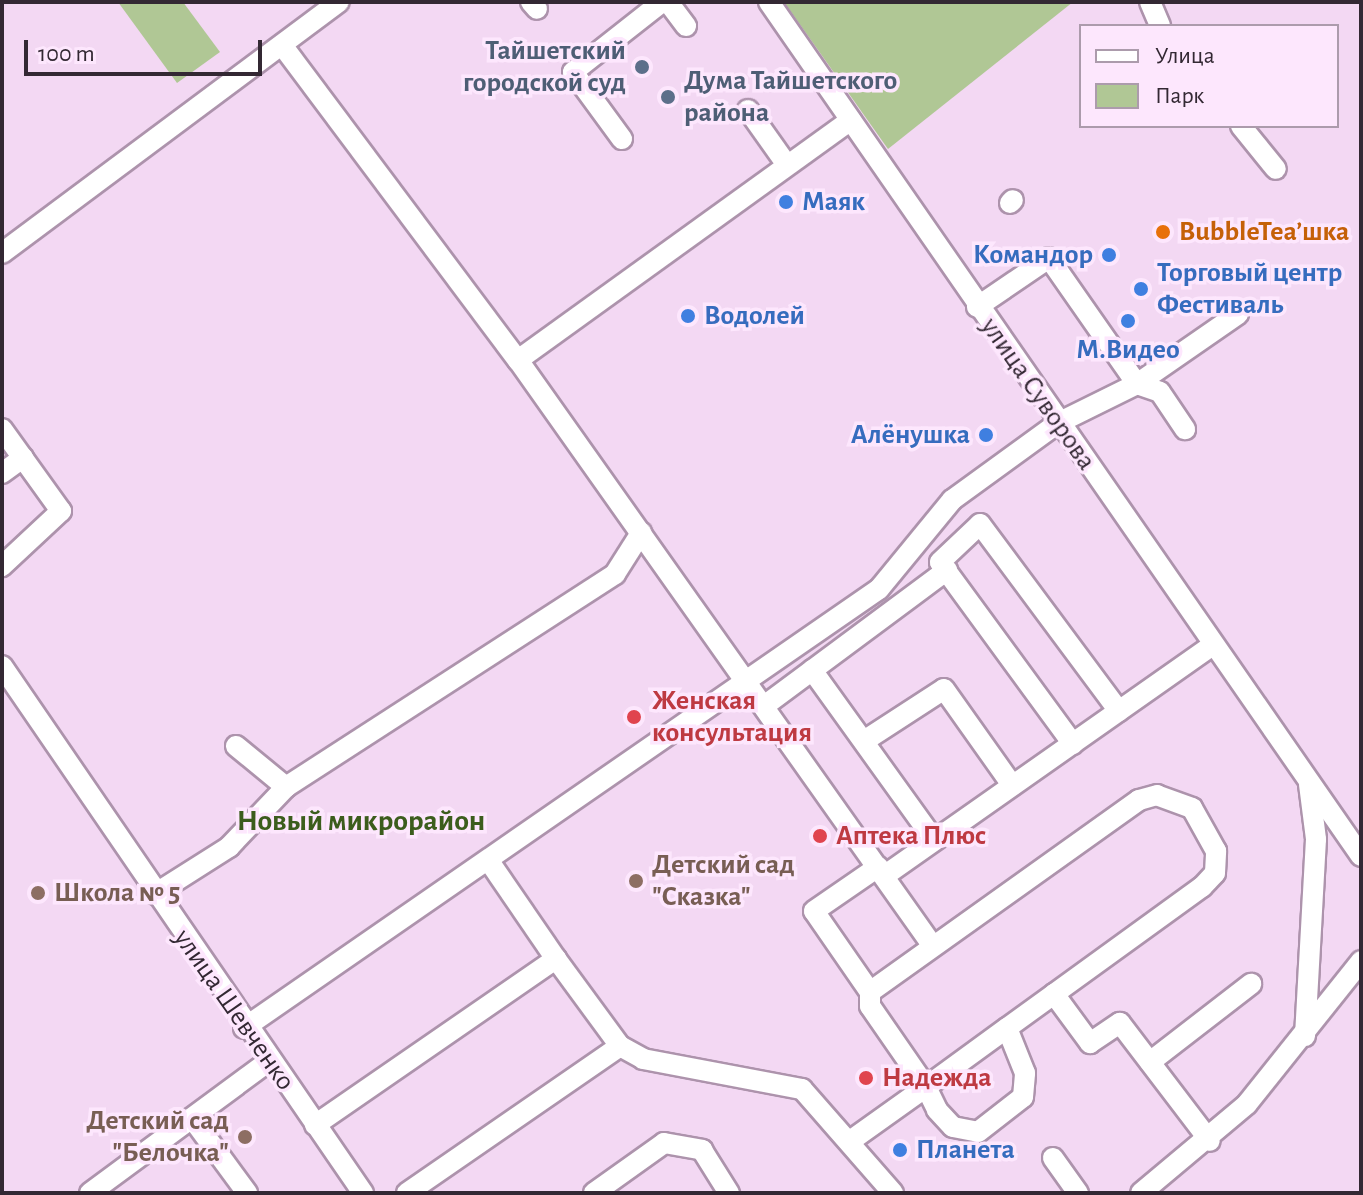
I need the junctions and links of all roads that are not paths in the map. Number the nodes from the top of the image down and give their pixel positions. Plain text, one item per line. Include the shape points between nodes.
1 (339, 2) edge
2 (662, 2) edge
3 (668, 2) edge
4 (769, 2) edge
5 (1150, 2) edge
6 (1159, 24) edge
7 (686, 26) dead end
8 (282, 45) junction
9 (748, 110) dead end
10 (851, 120) junction
11 (1243, 128) edge
12 (622, 139) dead end
13 (787, 165) junction
14 (1276, 169) dead end
15 (2, 253) edge
16 (977, 307) junction
17 (1238, 314) dead end
18 (518, 360) junction
19 (1137, 384) junction
20 (1058, 423) junction
21 (2, 429) edge
22 (1185, 429) dead end
23 (23, 458) junction
24 (2, 473) edge
25 (968, 490) junction
26 (980, 524) junction
27 (641, 533) junction
28 (2, 566) edge
29 (947, 570) junction
30 (1213, 645) junction
31 (2, 666) edge
32 (812, 670) junction
33 (748, 684) junction
34 (764, 706) junction
35 (1119, 711) junction
36 (864, 741) junction
37 (1073, 744) junction
38 (236, 746) dead end
39 (1309, 784) junction
40 (1012, 785) junction
41 (286, 787) junction
42 (934, 840) junction
43 (1361, 856) edge
44 (491, 864) junction
45 (881, 871) junction
46 (155, 894) junction
47 (932, 945) junction
48 (556, 959) junction
49 (1361, 961) edge
50 (1251, 984) dead end
51 (870, 992) junction
52 (1054, 994) junction
53 (244, 1028) junction
54 (1007, 1028) junction
55 (1305, 1038) junction
56 (620, 1046) junction
57 (269, 1061) junction
58 (1150, 1062) junction
59 (926, 1087) junction
60 (192, 1118) junction
61 (315, 1125) junction
62 (853, 1139) junction
63 (1210, 1141) junction
64 (1053, 1158) dead end
65 (90, 1193) edge
66 (247, 1193) edge
67 (363, 1193) edge
68 (407, 1193) edge
69 (594, 1193) edge
70 (729, 1193) edge
71 (893, 1193) edge
72 (1078, 1193) edge
73 (1141, 1193) edge

1 - 8 street
2 - 12 street via 573,72
3 - 7 street
4 - 10 street, улица Суворова
5 - 6 street
8 - 15 street
8 - 18 street
9 - 13 street
10 - 13 street
10 - 16 street, улица Суворова
11 - 14 street
13 - 18 street
16 - 19 street via 1049,258
16 - 20 street, улица Суворова
17 - 19 street
18 - 27 street
19 - 20 street
19 - 22 street via 1160,392
20 - 25 street
20 - 30 street, улица Суворова
21 - 23 street
23 - 24 street
23 - 28 street via 61,511
25 - 26 street
25 - 33 street via 879,589
26 - 29 street via 940,562
26 - 35 street
27 - 33 street
27 - 41 street via 615,574
29 - 32 street
29 - 37 street
30 - 35 street
30 - 39 street, улица Суворова
31 - 46 street, улица Шевченко
32 - 34 street
32 - 36 street
33 - 34 street
33 - 44 street
34 - 45 street
35 - 37 street
36 - 40 street via 944,689
36 - 42 street
37 - 40 street
38 - 41 street
39 - 43 street, улица Суворова
39 - 55 street via 1316,854
40 - 42 street
41 - 46 street via 229,847
42 - 45 street
44 - 48 street
44 - 53 street
45 - 47 street
45 - 51 street via 814,911
46 - 53 street, улица Шевченко
47 - 51 street
47 - 52 street via 1139,800 1179,799 1212,834 1215,873
48 - 56 street
48 - 61 street
49 - 55 street
50 - 58 street
51 - 59 street via 870,1006
52 - 54 street
52 - 58 street via 1090,1043 1120,1023
53 - 57 street, улица Шевченко
54 - 59 street
54 - 59 street via 1025,1073 1023,1097 1010,1111 978,1132 953,1127
55 - 63 street
56 - 62 street via 643,1059 802,1089
56 - 68 street
57 - 60 street
57 - 61 street, улица Шевченко
58 - 63 street
59 - 62 street
60 - 65 street
60 - 66 street
61 - 67 street, улица Шевченко
62 - 71 street
63 - 73 street
64 - 72 street
69 - 70 street via 664,1143 702,1150

